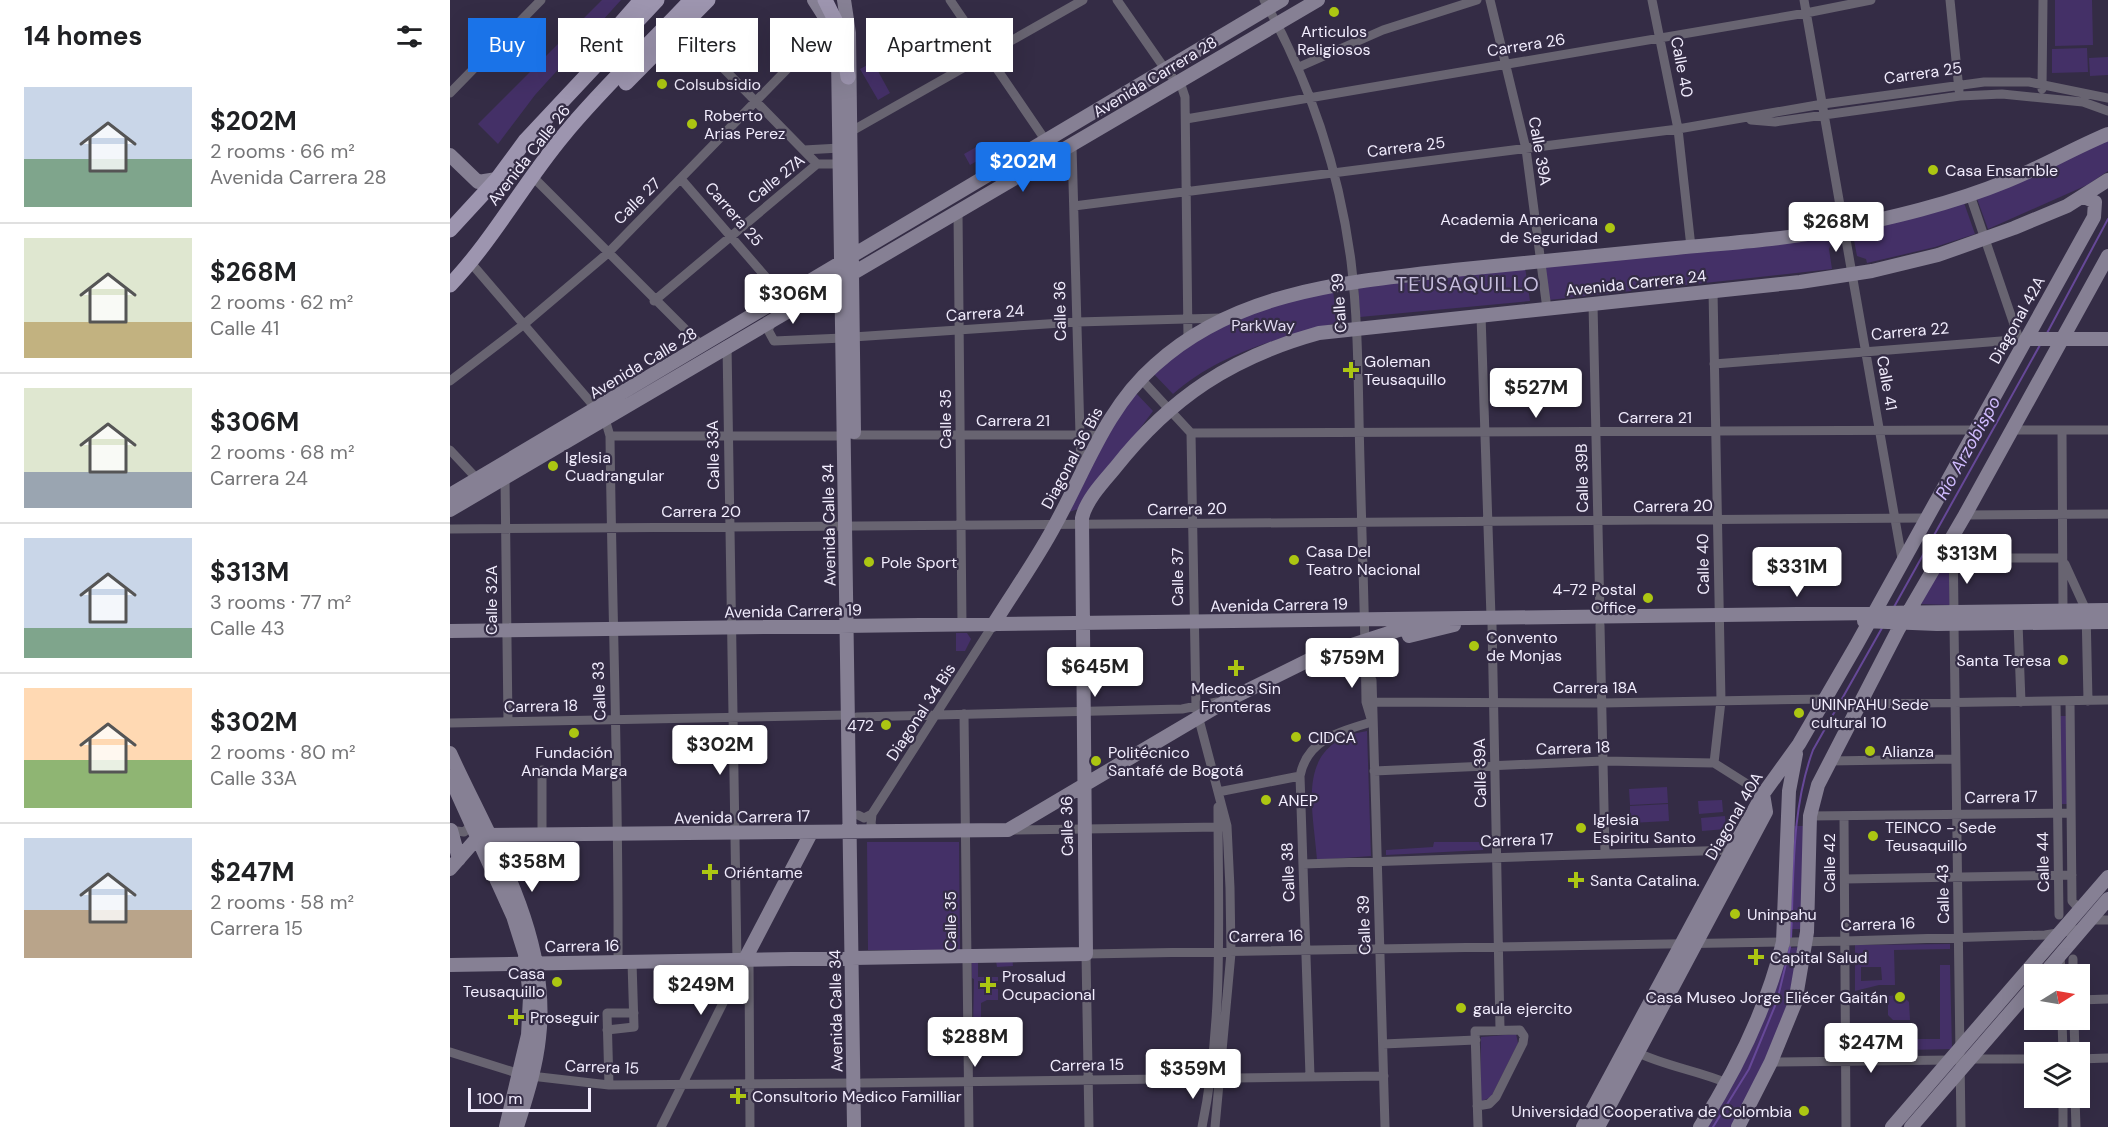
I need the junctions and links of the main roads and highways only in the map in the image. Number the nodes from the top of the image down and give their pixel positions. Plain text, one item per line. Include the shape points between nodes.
1 (641, 0) edge
2 (657, 0) edge
3 (691, 0) edge
4 (708, 0) edge
5 (814, 0) edge
6 (825, 0) edge
7 (844, 0) edge
8 (1282, 0) edge
9 (1318, 0) edge
10 (1267, 4) edge
11 (848, 77) junction
12 (2108, 134) edge
13 (525, 141) junction
14 (450, 155) edge
15 (532, 176) junction
16 (497, 179) junction
17 (2108, 180) edge
18 (2084, 197) junction
19 (450, 230) edge
20 (2108, 256) edge
21 (847, 267) junction
22 (450, 285) edge
23 (2039, 339) junction
24 (2108, 339) edge
25 (1141, 379) joint
26 (601, 415) junction
27 (481, 484) junction
28 (450, 495) edge
29 (450, 510) edge
30 (1081, 525) joint
31 (2108, 610) edge
32 (2086, 616) junction
33 (1875, 617) junction
34 (1903, 618) junction
35 (1954, 618) junction
36 (2108, 622) edge
37 (1436, 623) junction
38 (1082, 624) junction
39 (993, 625) junction
40 (852, 627) junction
41 (450, 631) edge
42 (853, 716) junction
43 (1799, 744) junction
44 (450, 753) edge
45 (450, 777) edge
46 (1083, 784) junction
47 (1763, 794) junction
48 (1766, 812) junction
49 (1789, 814) junction
50 (1808, 815) junction
51 (450, 830) edge
52 (854, 832) junction
53 (479, 833) junction
54 (811, 833) junction
55 (454, 864) edge
56 (2108, 877) edge
57 (2108, 899) edge
58 (1086, 954) joint
59 (856, 959) junction
60 (743, 961) junction
61 (532, 963) junction
62 (450, 964) edge
63 (2058, 964) edge
64 (2024, 996) edge
65 (1632, 1050) junction
66 (1960, 1060) junction
67 (526, 1075) junction
68 (858, 1083) junction
69 (506, 1127) edge
70 (517, 1127) edge
71 (854, 1127) edge
72 (863, 1127) edge
73 (1583, 1127) edge
74 (1598, 1127) edge
75 (1700, 1127) edge
76 (1738, 1127) edge
77 (1892, 1127) edge
78 (1911, 1127) edge

1 - 13 main road via 564,88
2 - 13 main road, Avenida Calle 26
3 - 15 main road, Avenida Calle 26 via 565,134
4 - 15 main road
5 - 21 main road, Avenida Calle 34 via 830,25 838,58
6 - 11 main road via 841,32
7 - 11 main road, Avenida Calle 34 via 849,33
8 - 10 main road, Avenida Carrera 28
9 - 21 main road, Avenida Carrera 28 via 958,212
10 - 21 main road, Avenida Carrera 28
11 - 21 main road, Avenida Calle 34
12 - 25 main road, Avenida Carrera 24 via 2039,168 1970,195 1845,227 1761,240 1352,282 1275,299 1188,339
13 - 16 main road, Avenida Calle 26
14 - 16 main road via 478,182
15 - 22 main road, Avenida Calle 26 via 471,263
16 - 19 main road, Avenida Calle 26
17 - 18 main road, Avenida Carrera 24
18 - 23 main road, Diagonal 42A via 2095,202 2094,217
18 - 30 main road, Avenida Carrera 24 via 1938,255 1853,274 1319,333 1222,371 1168,409 1109,474 1084,511
20 - 23 main road, Diagonal 42A
21 - 26 main road, Avenida Calle 28 via 775,317
21 - 26 main road, Avenida Calle 28 via 702,346
21 - 40 main road, Avenida Calle 34
23 - 24 main road, Carrera 22
23 - 33 main road, Diagonal 42A via 1974,430 1902,559
23 - 34 main road, Diagonal 42A via 2013,430
25 - 39 main road, Diagonal 36 Bis via 1100,435 1056,525
26 - 27 main road, Avenida Calle 28
26 - 27 main road, Avenida Calle 28 via 505,478
27 - 28 main road, Avenida Calle 28
27 - 29 main road, Avenida Calle 28
30 - 38 main road, Calle 36
31 - 32 main road, Avenida Carrera 19
32 - 35 main road, Avenida Carrera 19 via 2018,623
32 - 35 main road, Avenida Carrera 19 via 2063,610
32 - 36 main road, Avenida Carrera 19
33 - 34 main road, Avenida Carrera 19
33 - 37 main road, Avenida Carrera 19
33 - 43 main road, Diagonal 40A
34 - 35 main road, Avenida Carrera 19
34 - 50 main road via 1829,761
37 - 38 main road, Avenida Carrera 19 via 1365,620
37 - 46 main road via 1289,672 1197,713
38 - 39 main road, Avenida Carrera 19
38 - 46 main road, Calle 36
39 - 40 main road, Avenida Carrera 19
40 - 41 main road, Avenida Carrera 19
40 - 42 main road, Avenida Calle 34
42 - 52 main road, Avenida Calle 34
42 - 52 main road, Avenida Calle 34 via 865,815
43 - 47 main road, Diagonal 40A
43 - 49 main road via 1790,778
44 - 53 main road
45 - 53 main road
46 - 52 main road, Avenida Carrera 17 via 1008,830
46 - 58 main road, Calle 36
47 - 48 main road
47 - 65 main road, Diagonal 40A via 1681,943
48 - 49 main road, Carrera 17
48 - 65 main road, Diagonal 40A via 1697,943
49 - 50 main road, Carrera 17
49 - 75 main road via 1785,942 1766,1000 1727,1083
50 - 76 main road via 1805,942 1795,1003
51 - 55 main road
52 - 54 main road, Avenida Carrera 17
52 - 59 main road, Avenida Calle 34
53 - 54 main road, Avenida Carrera 17
53 - 55 main road
53 - 61 main road via 526,919
54 - 60 main road
56 - 66 main road
57 - 63 main road via 2086,924 2067,957
58 - 59 main road, Carrera 16
59 - 60 main road, Carrera 16
59 - 68 main road, Avenida Calle 34
60 - 61 main road, Carrera 16
61 - 62 main road, Carrera 16
61 - 67 main road
64 - 66 main road
65 - 73 main road, Diagonal 40A
65 - 74 main road, Diagonal 40A
66 - 77 main road
66 - 78 main road
67 - 69 main road
67 - 70 main road
68 - 71 main road, Avenida Calle 34
68 - 72 main road, Avenida Calle 34

